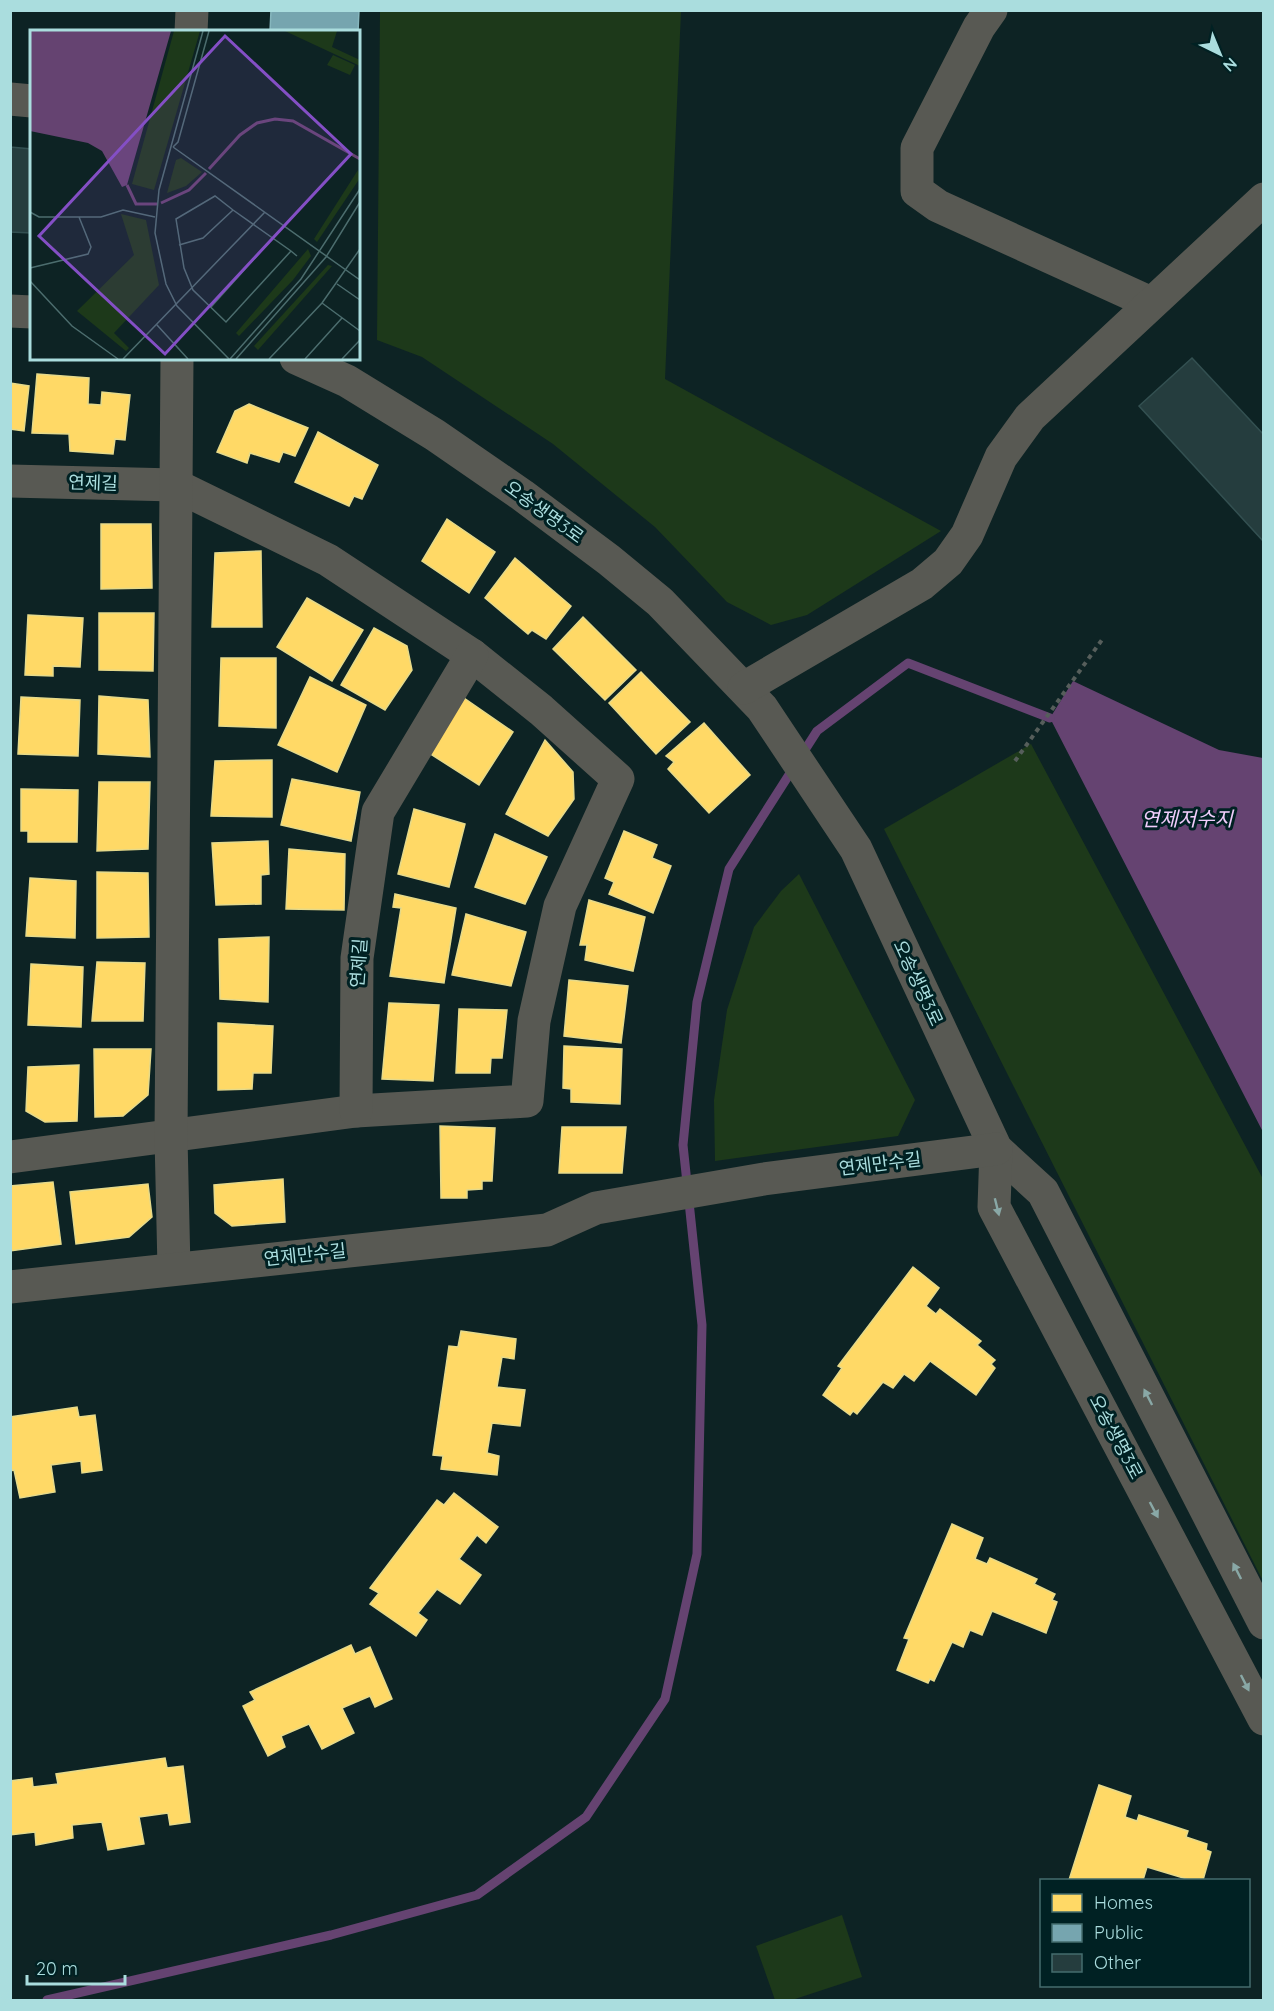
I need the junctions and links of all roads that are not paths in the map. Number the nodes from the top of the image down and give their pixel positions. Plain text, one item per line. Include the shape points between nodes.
1 (192, 10) edge
2 (992, 10) edge
3 (191, 30) edge
4 (10, 99) edge
5 (30, 101) edge
6 (1263, 199) edge
7 (1151, 303) junction
8 (10, 311) edge
9 (30, 312) edge
10 (177, 360) edge
11 (300, 360) edge
12 (10, 481) edge
13 (175, 485) junction
14 (472, 655) junction
15 (753, 698) junction
16 (356, 1112) junction
17 (171, 1137) junction
18 (996, 1149) junction
19 (10, 1157) edge
20 (174, 1269) junction
21 (10, 1287) edge
22 (1263, 1623) edge
23 (1263, 1719) edge

1 - 3 street
2 - 7 street via 979,27 917,148 917,190 938,206
4 - 5 street
6 - 7 street
7 - 15 street via 1030,417 1001,457 967,535 948,562 922,584
8 - 9 street
10 - 13 street
11 - 15 street, 오송생명3로 via 347,381 522,495 660,602
12 - 13 street, 연제길
13 - 14 street, 연제길 via 328,560
13 - 17 street
14 - 16 street, 연제길 via 378,812 357,958
14 - 16 street, 연제길 via 618,779 560,906 534,1021 527,1101
15 - 18 street, 오송생명3로 via 856,849
16 - 17 street
17 - 19 street
17 - 20 street
18 - 20 street, 연제만수길 via 764,1179 596,1208 547,1230
22 -> 18 street, 오송생명3로 via 1043,1192
18 -> 23 street, 오송생명3로 via 994,1207
20 - 21 street, 연제만수길

